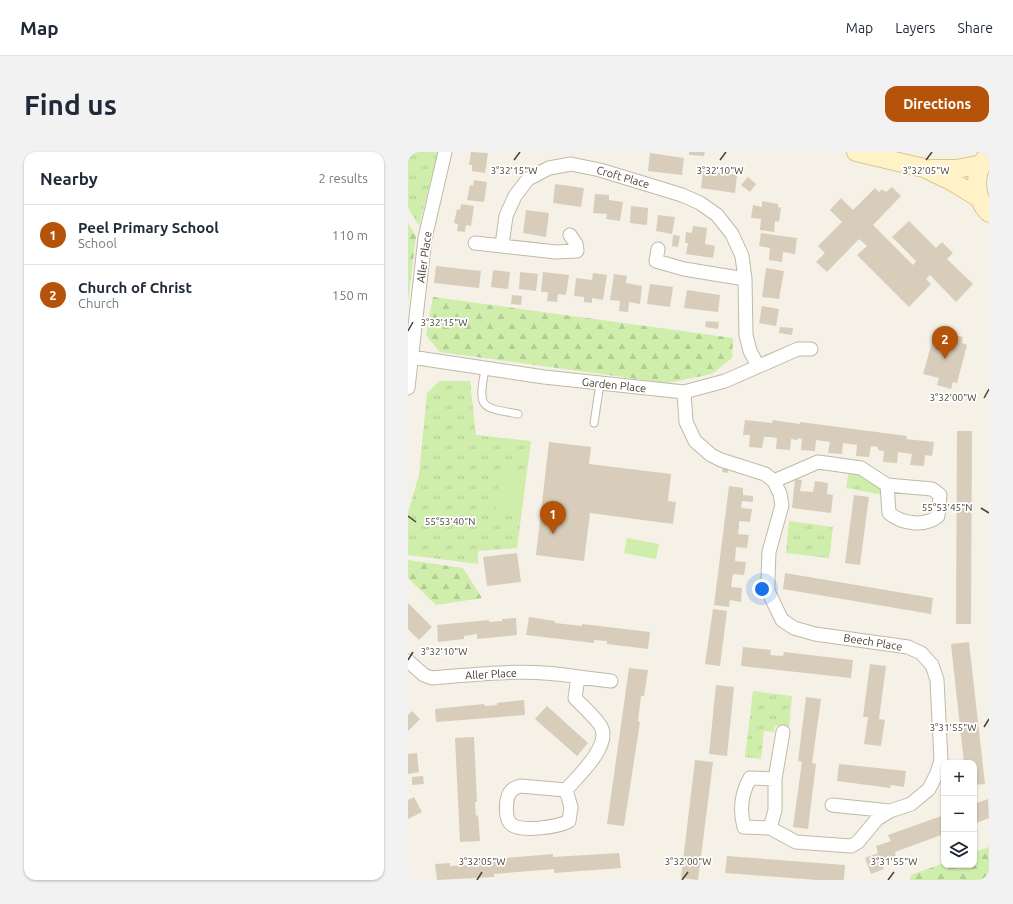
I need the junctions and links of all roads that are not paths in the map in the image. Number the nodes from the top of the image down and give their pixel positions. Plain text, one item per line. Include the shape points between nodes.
1 (445, 152) edge
2 (856, 152) edge
3 (985, 159) edge
4 (924, 168) junction
5 (979, 198) junction
6 (989, 213) edge
7 (570, 235) dead end
8 (475, 243) dead end
9 (502, 245) junction
10 (658, 249) dead end
11 (745, 279) junction
12 (811, 349) dead end
13 (411, 358) junction
14 (758, 366) junction
15 (485, 369) junction
16 (600, 384) junction
17 (408, 388) edge
18 (684, 392) junction
19 (518, 414) dead end
20 (594, 423) dead end
21 (774, 481) junction
22 (887, 485) dead end
23 (408, 662) edge
24 (578, 678) junction
25 (611, 681) dead end
26 (783, 732) dead end
27 (775, 779) junction
28 (566, 790) junction
29 (832, 805) dead end
30 (890, 811) junction
31 (770, 828) junction

1 - 13 street, Aller Place via 425,238
2 - 4 street
3 - 4 street via 957,169
3 - 5 street via 976,181
4 - 5 street
5 - 6 street
7 - 9 street via 576,244 576,251 556,252
8 - 9 street
9 - 11 street, Croft Place via 506,216 515,196 528,179 549,168 571,164 629,178 700,203 717,215 732,234 742,256
10 - 11 street via 656,260 684,269
11 - 14 street, Croft Place via 746,335 750,351
12 - 14 street, Garden Place via 798,349
13 - 15 street, Garden Place
13 - 17 street, Aller Place
14 - 18 street, Garden Place via 725,381
15 - 16 street, Garden Place
15 - 19 lane via 481,398 484,405 490,409
16 - 18 street, Garden Place
16 - 20 lane
18 - 21 street via 686,422 696,441 711,455 753,469
21 - 22 street via 818,462 860,468
21 - 30 street, Beech Place via 782,505 769,552 768,591 782,620 794,628 815,634 908,647 921,653 932,665 937,680 941,760 938,773 928,789 911,804
23 - 24 street, Aller Place via 432,678 507,672 551,672
24 - 25 street, Aller Place
24 - 28 street via 575,698 602,728 603,739 596,754
26 - 27 street
27 - 31 street via 775,810
27 - 31 street, Beech Place via 750,778 743,790 740,814 744,827
28 - 28 street via 520,786 511,790 506,807 509,821 513,825 525,828 564,824 569,821 571,807
29 - 30 street, Beech Place
30 - 31 street, Beech Place via 877,819 858,842 851,846 796,842

